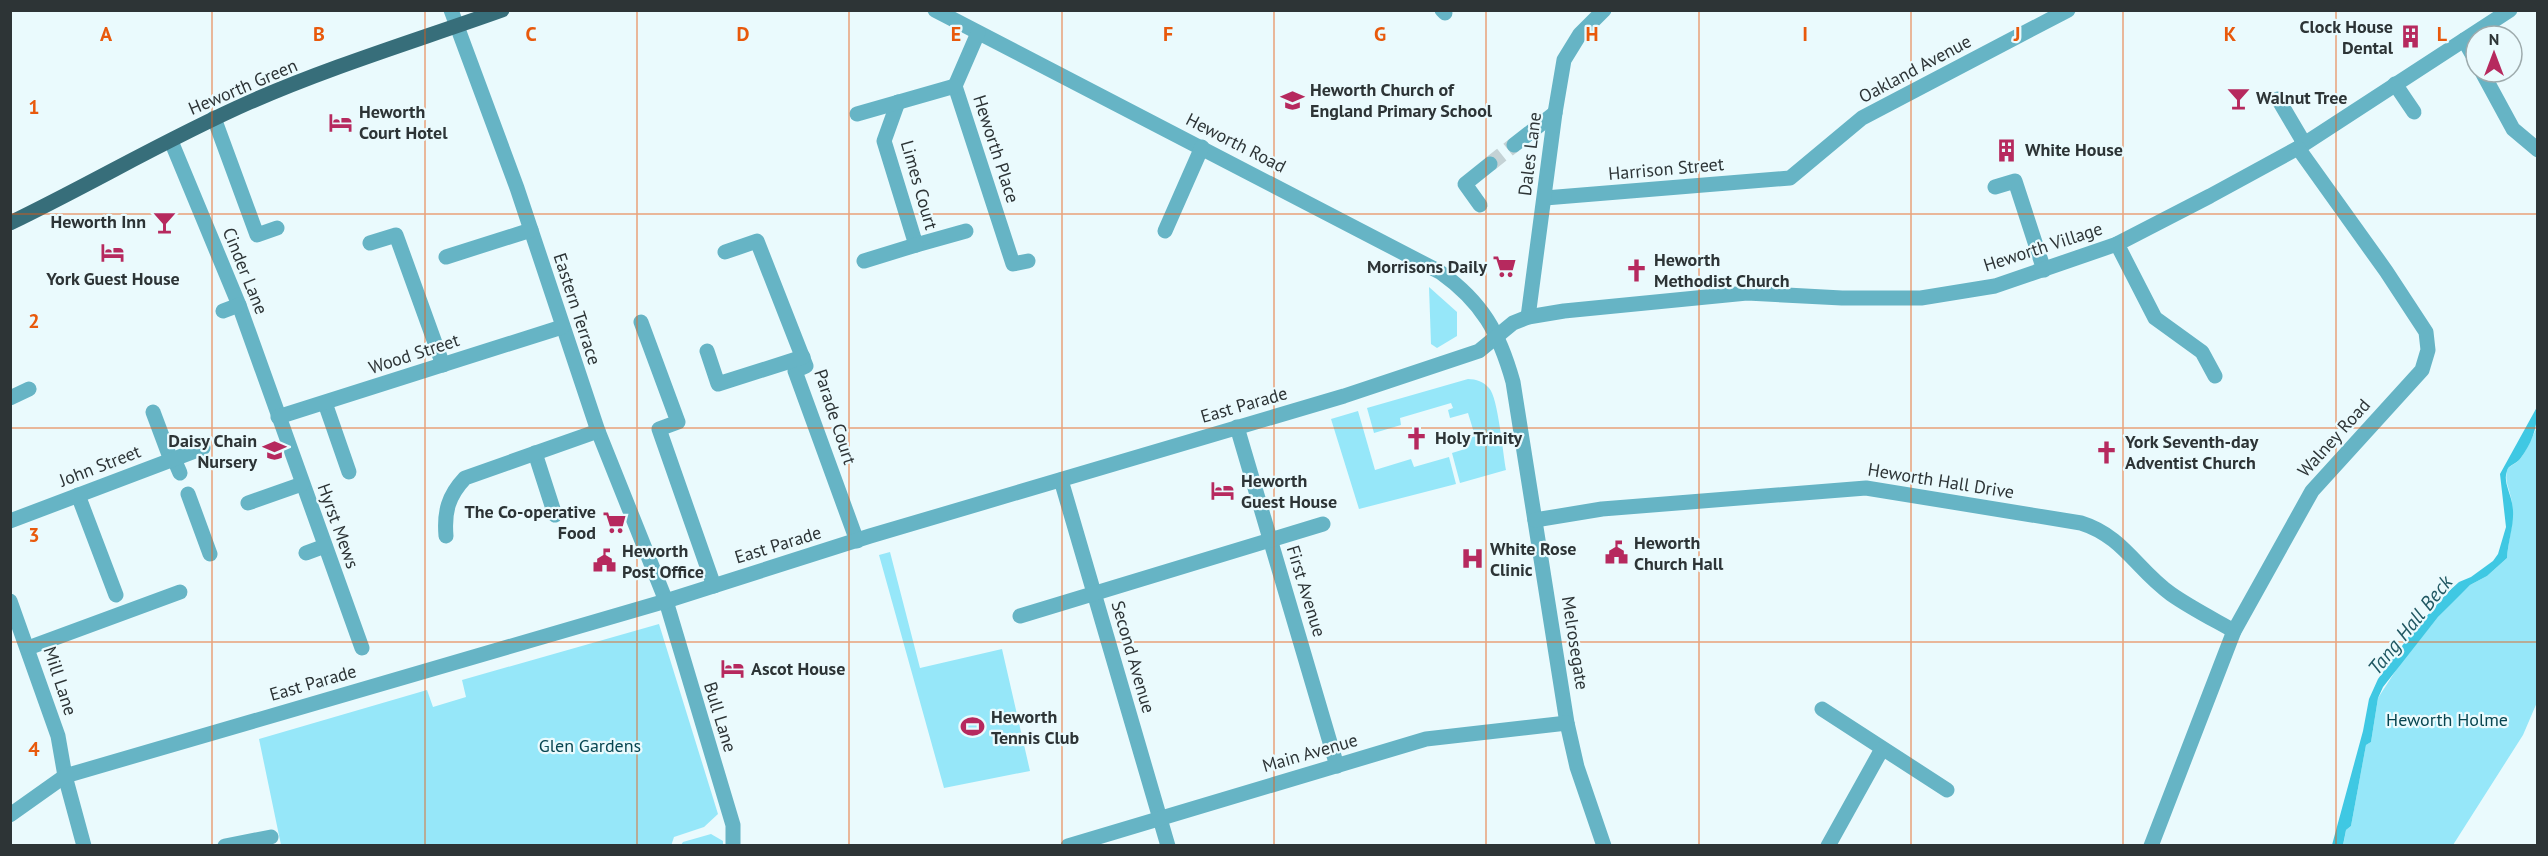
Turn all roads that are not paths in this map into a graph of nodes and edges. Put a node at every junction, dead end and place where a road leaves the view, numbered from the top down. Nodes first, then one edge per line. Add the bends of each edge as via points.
1 (451, 10) edge
2 (502, 10) edge
3 (935, 10) edge
4 (1604, 10) edge
5 (2068, 10) edge
6 (2510, 10) edge
7 (2489, 24) edge
8 (459, 26) junction
9 (978, 33) junction
10 (2464, 40) edge
11 (2395, 84) junction
12 (2489, 84) edge
13 (955, 86) junction
14 (2278, 99) dead end
15 (898, 102) junction
16 (2414, 112) dead end
17 (1555, 113) junction
18 (858, 114) dead end
19 (214, 118) junction
20 (171, 141) junction
21 (1514, 145) tunnel mouth
22 (2301, 145) junction
23 (1202, 147) junction
24 (2538, 150) edge
25 (1490, 164) tunnel mouth
26 (1790, 178) joint
27 (1995, 187) dead end
28 (1545, 198) junction
29 (1480, 205) dead end
30 (10, 223) edge
31 (277, 228) dead end
32 (531, 230) junction
33 (966, 231) dead end
34 (1165, 231) dead end
35 (370, 243) dead end
36 (2117, 244) junction
37 (916, 245) junction
38 (725, 252) dead end
39 (446, 257) dead end
40 (864, 261) dead end
41 (1028, 261) dead end
42 (2044, 270) junction
43 (239, 305) junction
44 (223, 311) dead end
45 (1528, 317) junction
46 (641, 321) dead end
47 (562, 327) junction
48 (1498, 338) junction
49 (707, 351) dead end
50 (803, 357) junction
51 (443, 365) junction
52 (2215, 376) dead end
53 (29, 389) dead end
54 (10, 398) edge
55 (325, 403) junction
56 (153, 412) dead end
57 (278, 417) junction
58 (1237, 427) junction
59 (598, 431) junction
60 (203, 448) dead end
61 (535, 453) junction
62 (175, 464) junction
63 (349, 472) dead end
64 (1061, 480) junction
65 (302, 484) junction
66 (78, 495) junction
67 (188, 495) dead end
68 (248, 503) dead end
69 (555, 515) dead end
70 (1535, 520) junction
71 (10, 521) edge
72 (1323, 524) dead end
73 (446, 536) dead end
74 (1270, 540) junction
75 (857, 541) junction
76 (325, 546) junction
77 (306, 553) dead end
78 (210, 554) dead end
79 (714, 586) junction
80 (180, 592) dead end
81 (1094, 593) junction
82 (116, 595) dead end
83 (666, 601) junction
84 (12, 607) edge
85 (1020, 616) dead end
86 (2234, 631) junction
87 (28, 648) junction
88 (362, 648) dead end
89 (1822, 709) dead end
90 (1568, 723) junction
91 (1882, 748) junction
92 (1337, 766) junction
93 (65, 776) junction
94 (1947, 790) dead end
95 (10, 815) edge
96 (1159, 818) junction
97 (271, 837) dead end
98 (84, 846) edge
99 (225, 846) edge
100 (733, 846) edge
101 (1068, 846) edge
102 (1168, 846) edge
103 (1604, 846) edge
104 (1828, 846) edge
105 (2151, 846) edge

1 - 8 street, Eastern Terrace
2 - 8 main road, Heworth Green
3 - 9 street, Heworth Road
4 - 17 street, Dales Lane via 1580,33 1564,60
5 - 26 street, Oakland Avenue via 1862,118
6 - 7 street, Heworth Village
8 - 19 main road, Heworth Green via 350,63
8 - 32 street, Eastern Terrace
9 - 13 street, Heworth Place
9 - 23 street, Heworth Road
10 - 11 street, Heworth Village
11 - 16 street
11 - 22 street, Heworth Village
12 - 24 street via 2513,129
13 - 15 street
13 - 41 street, Heworth Place via 1012,264
14 - 22 street, Walney Road
15 - 18 street
15 - 37 street, Limes Court via 884,141
17 - 21 street
17 - 28 street, Dales Lane
19 - 20 main road, Heworth Green
19 - 31 street via 257,235
20 - 30 main road, Heworth Green
20 - 43 street, Cinder Lane
22 - 36 street, Heworth Village
22 - 86 street, Walney Road via 2426,332 2428,350 2422,370 2312,491
23 - 34 street
23 - 48 street, Heworth Road via 1440,272 1470,296
25 - 29 street via 1465,184
26 - 28 street, Harrison Street
27 - 42 street via 2015,181
28 - 45 street, Dales Lane
32 - 39 street
32 - 47 street, Eastern Terrace
33 - 37 street, Limes Court
35 - 51 street via 396,235
36 - 42 street, Heworth Village
36 - 52 street via 2155,318 2202,352
37 - 40 street, Limes Court
38 - 50 street, Parade Court via 757,241
42 - 45 street, Heworth Village via 1995,286 1921,298 1748,293
43 - 44 street
43 - 57 street, Cinder Lane
45 - 48 street, Heworth Village via 1514,323
46 - 79 street via 678,422 659,429
47 - 51 street, Wood Street
47 - 59 street, Eastern Terrace
48 - 58 street, East Parade via 1461,359
48 - 70 street, Melrosegate via 1513,382
49 - 50 street via 718,384
50 - 75 street, Parade Court via 806,366 795,370
51 - 55 street, Wood Street
53 - 54 street
55 - 57 street, Wood Street
55 - 63 street
56 - 62 street
57 - 65 street, Hyrst Mews
58 - 64 street, East Parade
58 - 74 street, First Avenue
59 - 61 street
59 - 83 street, Eastern Terrace
60 - 62 street, John Street
61 - 69 street
61 - 73 street via 465,478 447,503
62 - 66 street, John Street
64 - 75 street, East Parade
64 - 81 street, Second Avenue
65 - 68 street
65 - 76 street, Hyrst Mews
66 - 71 street, John Street
66 - 82 street
67 - 78 street
70 - 86 street, Heworth Hall Drive via 1602,509 1712,499 1866,488 1888,491 2098,528 2169,593
70 - 90 street, Melrosegate
72 - 74 street
74 - 81 street
74 - 92 street, First Avenue
75 - 79 street, East Parade
76 - 77 street
76 - 88 street, Hyrst Mews
79 - 83 street, East Parade
80 - 87 street
81 - 85 street
81 - 96 street, Second Avenue
83 - 93 street, East Parade
83 - 100 street, Bull Lane via 733,825
84 - 87 street, Mill Lane
86 - 105 street, Walney Road
87 - 93 street, Mill Lane via 58,736
89 - 91 street
90 - 92 street, Main Avenue via 1426,739
90 - 103 street, Melrosegate via 1576,767
91 - 94 street
91 - 104 street
92 - 96 street, Main Avenue
93 - 95 street, East Parade
93 - 98 street, Mill Lane
96 - 101 street, Main Avenue
96 - 102 street, Second Avenue
97 - 99 street

